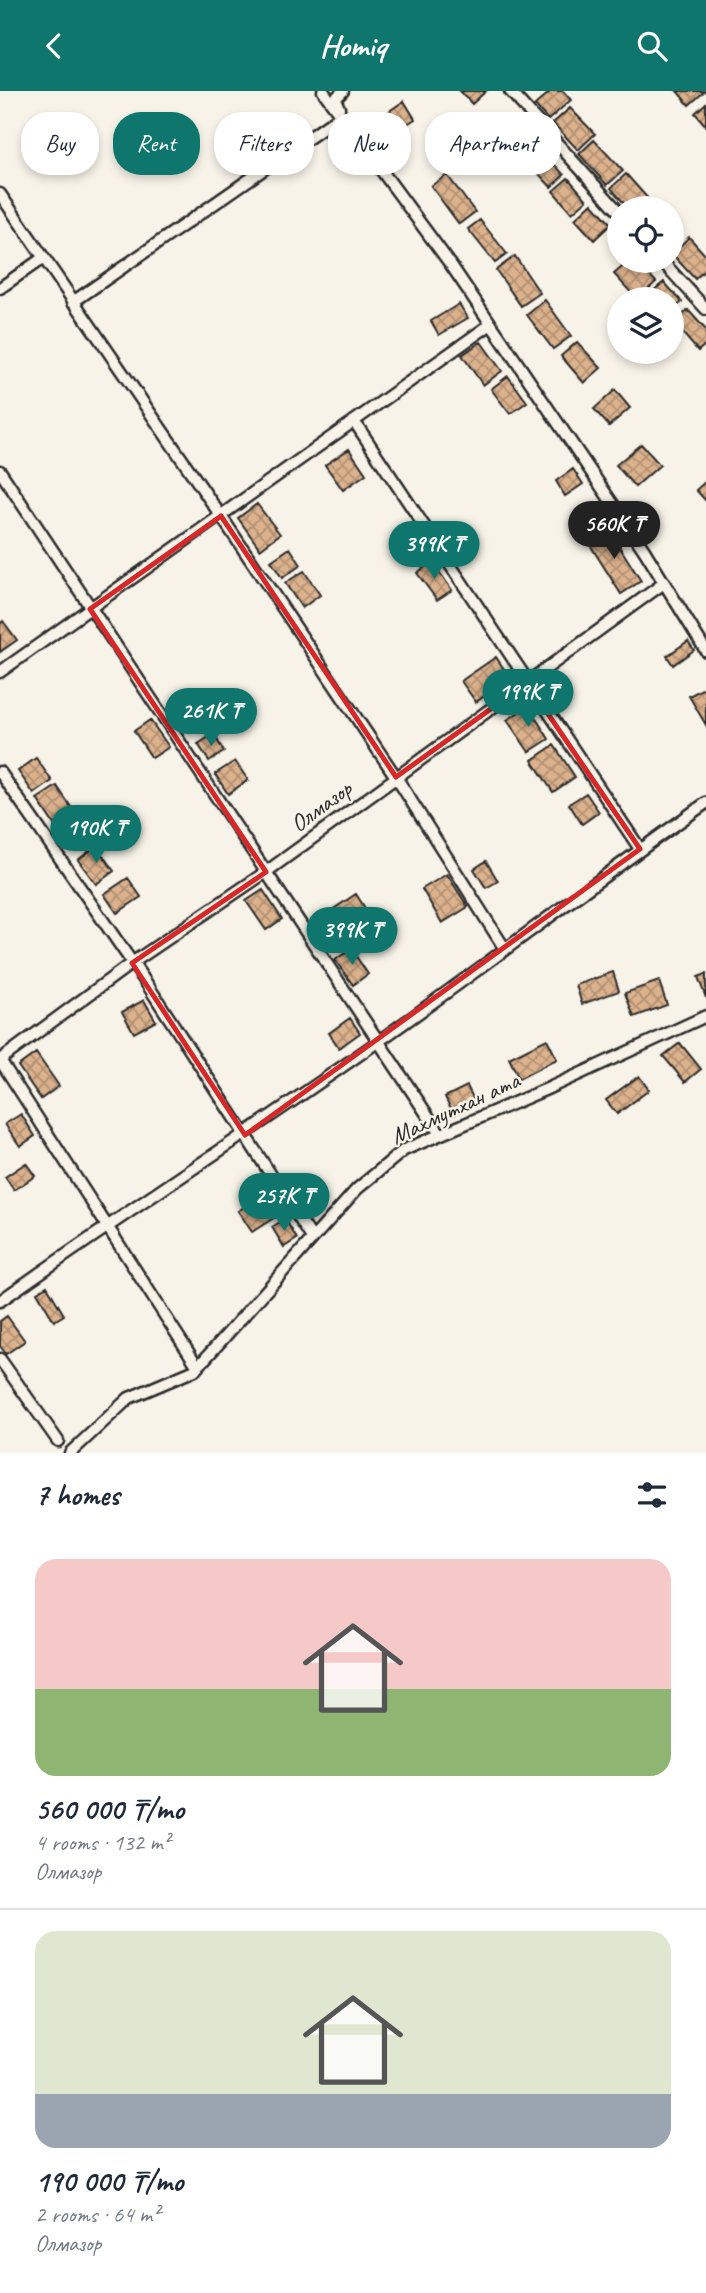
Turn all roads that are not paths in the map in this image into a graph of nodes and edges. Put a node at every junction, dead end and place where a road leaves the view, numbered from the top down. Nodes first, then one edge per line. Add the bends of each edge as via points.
1 (323, 91) edge
2 (343, 91) edge
3 (510, 91) edge
4 (340, 112) edge
5 (341, 112) edge
6 (328, 125) edge
7 (385, 175) edge
8 (0, 194) edge
9 (607, 199) edge
10 (43, 258) junction
11 (673, 273) edge
12 (0, 289) edge
13 (73, 302) junction
14 (706, 309) edge
15 (491, 324) junction
16 (354, 421) junction
17 (0, 471) edge
18 (221, 516) junction
19 (664, 583) junction
20 (90, 609) junction
21 (706, 651) edge
22 (0, 672) edge
23 (527, 683) junction
24 (0, 772) edge
25 (396, 777) junction
26 (706, 803) edge
27 (640, 849) junction
28 (265, 872) junction
29 (505, 949) junction
30 (132, 963) junction
31 (706, 1016) edge
32 (379, 1041) junction
33 (0, 1060) edge
34 (440, 1134) junction
35 (245, 1135) junction
36 (107, 1226) junction
37 (312, 1238) junction
38 (0, 1301) edge
39 (0, 1359) edge
40 (198, 1367) junction
41 (58, 1441) dead end
42 (70, 1453) edge

1 - 4 street
2 - 5 street via 335,99
3 - 9 street
6 - 13 street
7 - 15 street
8 - 10 street
10 - 12 street
10 - 13 street
11 - 14 street
13 - 18 street
15 - 16 street
15 - 19 street
16 - 18 street
16 - 23 street
17 - 20 street
18 - 20 street
18 - 25 street
19 - 21 street
19 - 23 street, Олмазор
20 - 22 street
20 - 28 street
23 - 25 street, Олмазор
23 - 27 street
24 - 30 street
25 - 28 street, Олмазор
25 - 29 street
26 - 27 street
27 - 29 street
28 - 30 street, Олмазор
28 - 32 street
29 - 32 street
30 - 33 street, Олмазор
30 - 35 street
31 - 34 street, Махмутхан ата
32 - 34 street
32 - 35 street
33 - 36 street
34 - 37 street, Махмутхан ата via 404,1150 357,1188
35 - 36 street
35 - 37 street
36 - 38 street
36 - 40 street
37 - 40 street, Махмутхан ата
39 - 41 street
40 - 42 street, Махмутхан ата via 129,1398

